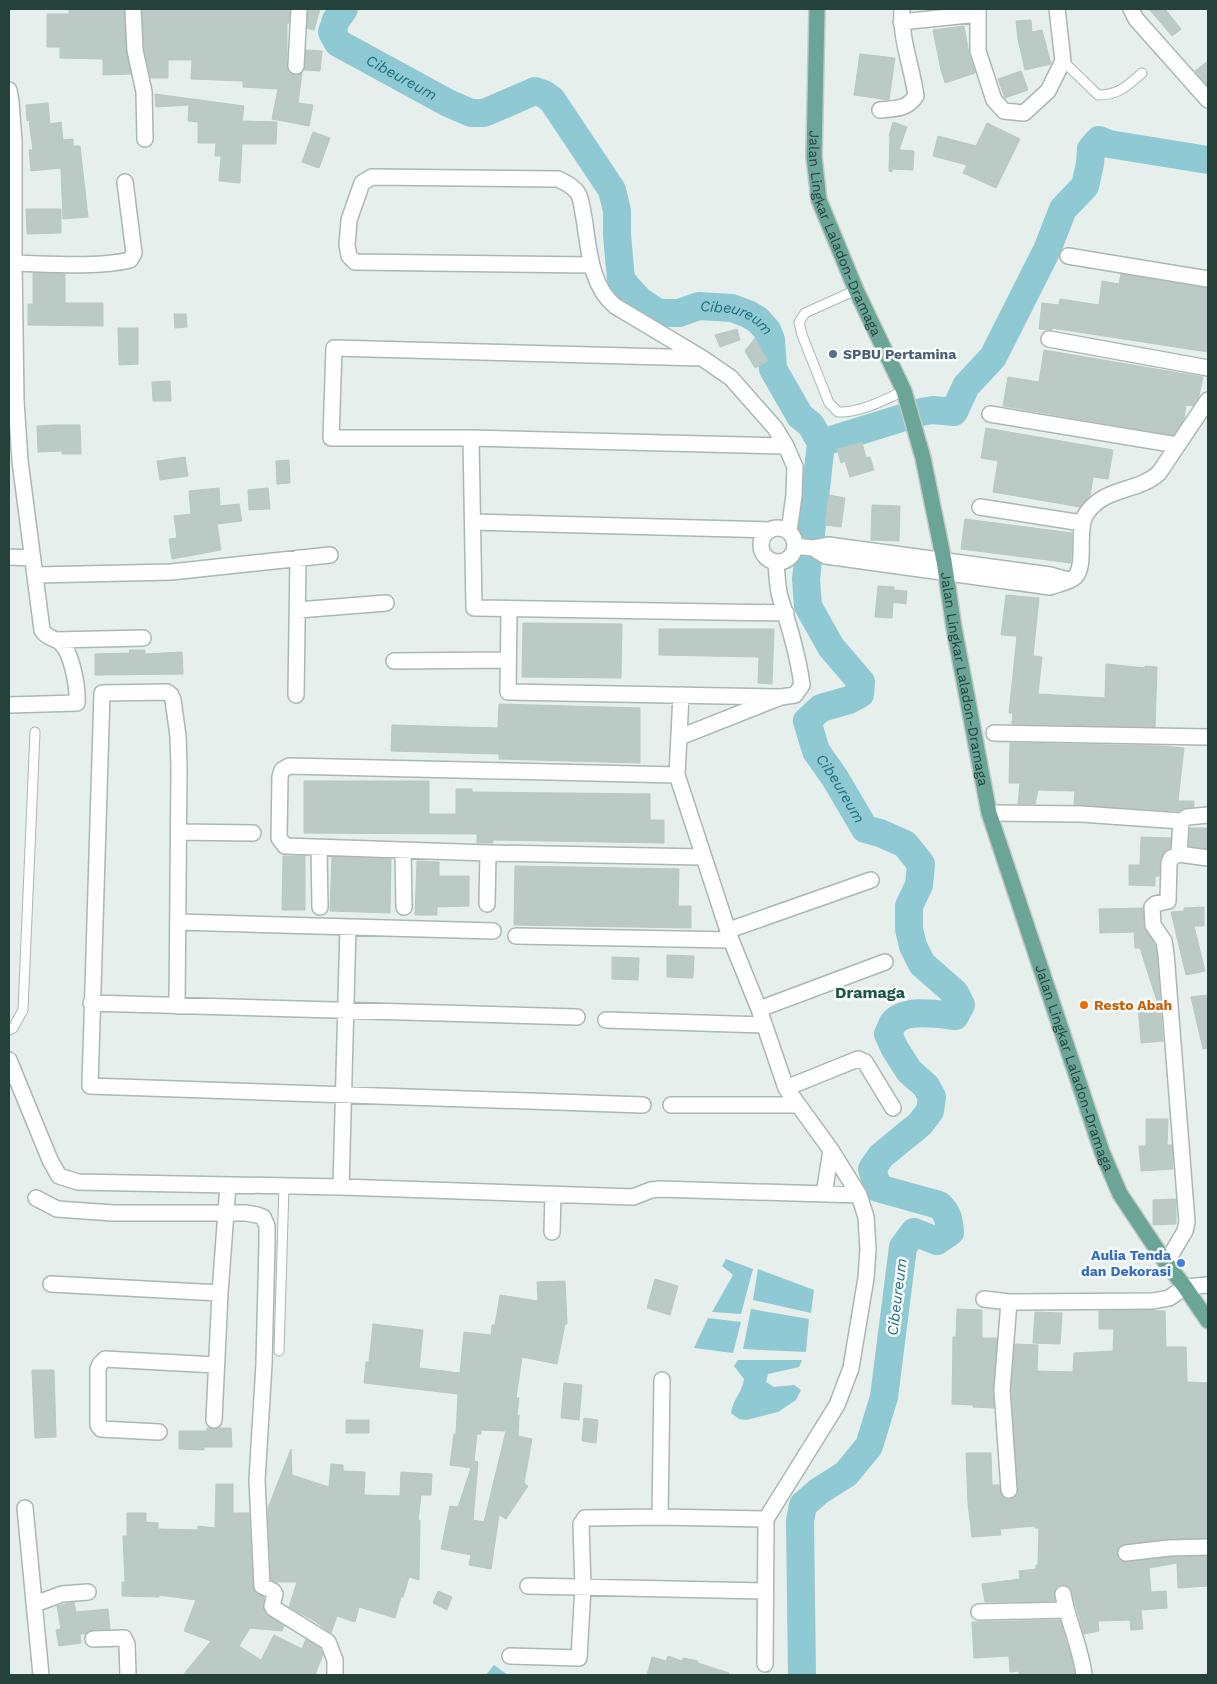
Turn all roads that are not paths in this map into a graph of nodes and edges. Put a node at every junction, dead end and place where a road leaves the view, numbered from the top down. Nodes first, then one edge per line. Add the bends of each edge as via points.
1 (133, 9) edge
2 (299, 9) edge
3 (817, 9) edge
4 (1057, 9) edge
5 (1131, 9) edge
6 (978, 12) edge
7 (901, 16) edge
8 (1063, 61) junction
9 (296, 66) dead end
10 (1142, 73) dead end
11 (9, 90) edge
12 (1208, 100) edge
13 (880, 110) dead end
14 (145, 139) dead end
15 (12, 141) edge
16 (125, 182) dead end
17 (1068, 256) dead end
18 (592, 265) junction
19 (12, 267) edge
20 (1208, 279) edge
21 (856, 290) junction
22 (1049, 339) dead end
23 (702, 358) junction
24 (1208, 368) edge
25 (907, 398) junction
26 (1208, 400) edge
27 (12, 401) edge
28 (990, 414) dead end
29 (471, 438) junction
30 (1177, 444) junction
31 (786, 446) junction
32 (980, 507) dead end
33 (473, 522) junction
34 (1082, 523) junction
35 (779, 529) junction
36 (805, 547) junction
37 (330, 554) dead end
38 (9, 557) edge
39 (32, 558) junction
40 (298, 558) junction
41 (776, 562) junction
42 (945, 567) junction
43 (36, 576) junction
44 (386, 603) dead end
45 (509, 609) junction
46 (298, 610) junction
47 (786, 613) junction
48 (142, 638) dead end
49 (56, 640) junction
50 (508, 660) junction
51 (394, 661) dead end
52 (681, 695) junction
53 (296, 696) dead end
54 (781, 697) junction
55 (9, 704) edge
56 (34, 732) dead end
57 (994, 733) dead end
58 (680, 737) junction
59 (1208, 737) edge
60 (677, 776) junction
61 (990, 812) junction
62 (1208, 815) edge
63 (1181, 821) junction
64 (179, 832) junction
65 (253, 833) dead end
66 (319, 848) junction
67 (402, 851) junction
68 (488, 853) junction
69 (1179, 854) junction
70 (703, 857) junction
71 (1208, 858) edge
72 (871, 880) dead end
73 (486, 904) dead end
74 (320, 907) dead end
75 (404, 907) dead end
76 (178, 922) junction
77 (348, 927) junction
78 (493, 930) dead end
79 (730, 935) junction
80 (516, 936) dead end
81 (885, 962) dead end
82 (91, 1004) junction
83 (177, 1006) junction
84 (759, 1009) junction
85 (345, 1010) junction
86 (577, 1017) dead end
87 (606, 1020) dead end
88 (764, 1025) junction
89 (9, 1030) edge
90 (9, 1060) edge
91 (786, 1088) junction
92 (342, 1096) junction
93 (643, 1105) dead end
94 (671, 1105) dead end
95 (798, 1105) junction
96 (893, 1108) dead end
97 (831, 1150) junction
98 (228, 1185) junction
99 (284, 1186) junction
100 (340, 1187) junction
101 (553, 1194) junction
102 (824, 1194) junction
103 (859, 1195) junction
104 (36, 1198) dead end
105 (226, 1214) junction
106 (552, 1232) dead end
107 (1166, 1264) junction
108 (51, 1284) dead end
109 (1208, 1286) edge
110 (1185, 1287) junction
111 (220, 1293) junction
112 (984, 1299) dead end
113 (1009, 1302) junction
114 (1208, 1321) edge
115 (279, 1351) dead end
116 (216, 1365) junction
117 (662, 1380) dead end
118 (214, 1420) dead end
119 (159, 1432) dead end
120 (1009, 1490) dead end
121 (25, 1508) dead end
122 (660, 1517) junction
123 (766, 1519) junction
124 (1208, 1547) edge
125 (1126, 1553) dead end
126 (528, 1586) dead end
127 (583, 1587) junction
128 (765, 1591) junction
129 (88, 1592) dead end
130 (1063, 1594) dead end
131 (35, 1604) junction
132 (1066, 1610) junction
133 (979, 1612) dead end
134 (93, 1639) dead end
135 (510, 1656) dead end
136 (765, 1664) dead end
137 (41, 1675) edge
138 (128, 1675) edge
139 (335, 1675) edge
140 (1084, 1675) edge

1 - 14 street via 144,92
2 - 9 street
3 - 21 main road, Jalan Lingkar Laladon-Dramaga via 814,156 819,200
4 - 8 street
5 - 12 street via 1136,19
6 - 7 street
6 - 8 street via 978,51 994,100 1004,111 1024,113 1034,105 1048,91
7 - 13 street via 916,96 902,108
8 - 10 lane via 1098,95 1123,90
11 - 15 street
15 - 19 street
16 - 19 street via 134,253 130,260
17 - 20 street
18 - 18 street via 577,192 558,179 372,177 362,183 349,220 347,244 349,256 355,262
18 - 23 street via 605,298
19 - 27 street
21 - 25 main road, Jalan Lingkar Laladon-Dramaga
21 - 25 lane via 805,313 799,322 829,403 838,412 848,413
22 - 24 street
23 - 29 street via 334,348 331,438
23 - 31 street via 731,378 775,428
25 - 42 main road, Jalan Lingkar Laladon-Dramaga
26 - 30 street
27 - 39 street
28 - 30 street
29 - 31 street
29 - 33 street
30 - 34 street via 1152,479 1100,499
31 - 35 street via 795,467
32 - 34 street
33 - 35 street
33 - 45 street via 474,608
34 - 42 street via 1080,567 1074,578 1050,587
35 - 36 street
35 - 41 street via 761,541 764,554
36 - 41 street
36 - 42 street via 828,545
37 - 40 street
38 - 39 street
39 - 43 street
40 - 43 street via 170,572
40 - 46 street
41 - 47 street
42 - 61 main road, Jalan Lingkar Laladon-Dramaga
43 - 49 street via 42,630 48,638
44 - 46 street
45 - 47 street
45 - 50 street
46 - 53 street
47 - 54 street via 802,685 795,695
48 - 49 street
49 - 55 street via 66,650 71,664 78,690 77,703
50 - 51 street
50 - 52 street via 508,692
52 - 54 street
52 - 58 street
54 - 58 street
56 - 89 lane via 23,1010
57 - 59 street
58 - 60 street
60 - 66 street via 288,766 280,777 279,838 285,846
60 - 70 street
61 - 63 street
61 - 107 main road, Jalan Lingkar Laladon-Dramaga via 1102,1152 1120,1194
62 - 63 street
63 - 69 street
64 - 65 street
64 - 76 street
64 - 82 street via 178,736 171,695 167,692 102,693
66 - 67 street
66 - 74 street
67 - 68 street
67 - 75 street
68 - 70 street
68 - 73 street
69 - 71 street
69 - 107 street via 1170,860 1168,901 1152,907 1153,925 1164,941 1166,954 1188,1222
70 - 79 street
72 - 79 street
76 - 77 street
76 - 83 street
77 - 78 street
77 - 85 street
79 - 80 street
79 - 84 street
81 - 84 street
82 - 83 street
82 - 92 street via 90,1086
83 - 85 street
84 - 88 street
85 - 86 street
85 - 92 street
87 - 88 street
88 - 91 street
90 - 98 street via 59,1176 78,1182
91 - 95 street
91 - 96 street via 858,1059 865,1062
92 - 93 street
92 - 100 street
94 - 95 street
95 - 97 street
97 - 102 street
97 - 103 street
98 - 99 street
98 - 105 street
99 - 100 street
99 - 115 lane
100 - 101 street
101 - 102 street via 633,1197 659,1189
101 - 106 street
102 - 103 street
103 - 123 street via 867,1225 868,1262 851,1368 837,1406
104 - 105 street via 57,1209
105 - 111 street
105 - 139 street via 257,1214 263,1217 267,1226 257,1480 262,1586 275,1594 273,1608 328,1642 335,1660
107 - 110 main road, Jalan Lingkar Laladon-Dramaga
108 - 111 street
109 - 110 street
110 - 113 street via 1169,1298 1153,1301
110 - 114 main road, Jalan Lingkar Laladon-Dramaga
111 - 116 street
112 - 113 street
113 - 120 street via 1002,1390
116 - 118 street
116 - 119 street via 105,1359 100,1364 98,1425 101,1429
117 - 122 street
121 - 131 street
122 - 123 street
122 - 127 street via 585,1518 581,1524
123 - 128 street
124 - 125 street
126 - 127 street
127 - 128 street
127 - 135 street via 579,1658
128 - 136 street
129 - 131 street via 62,1594
130 - 132 street
131 - 137 street
132 - 133 street
132 - 140 street
134 - 138 street via 124,1638

